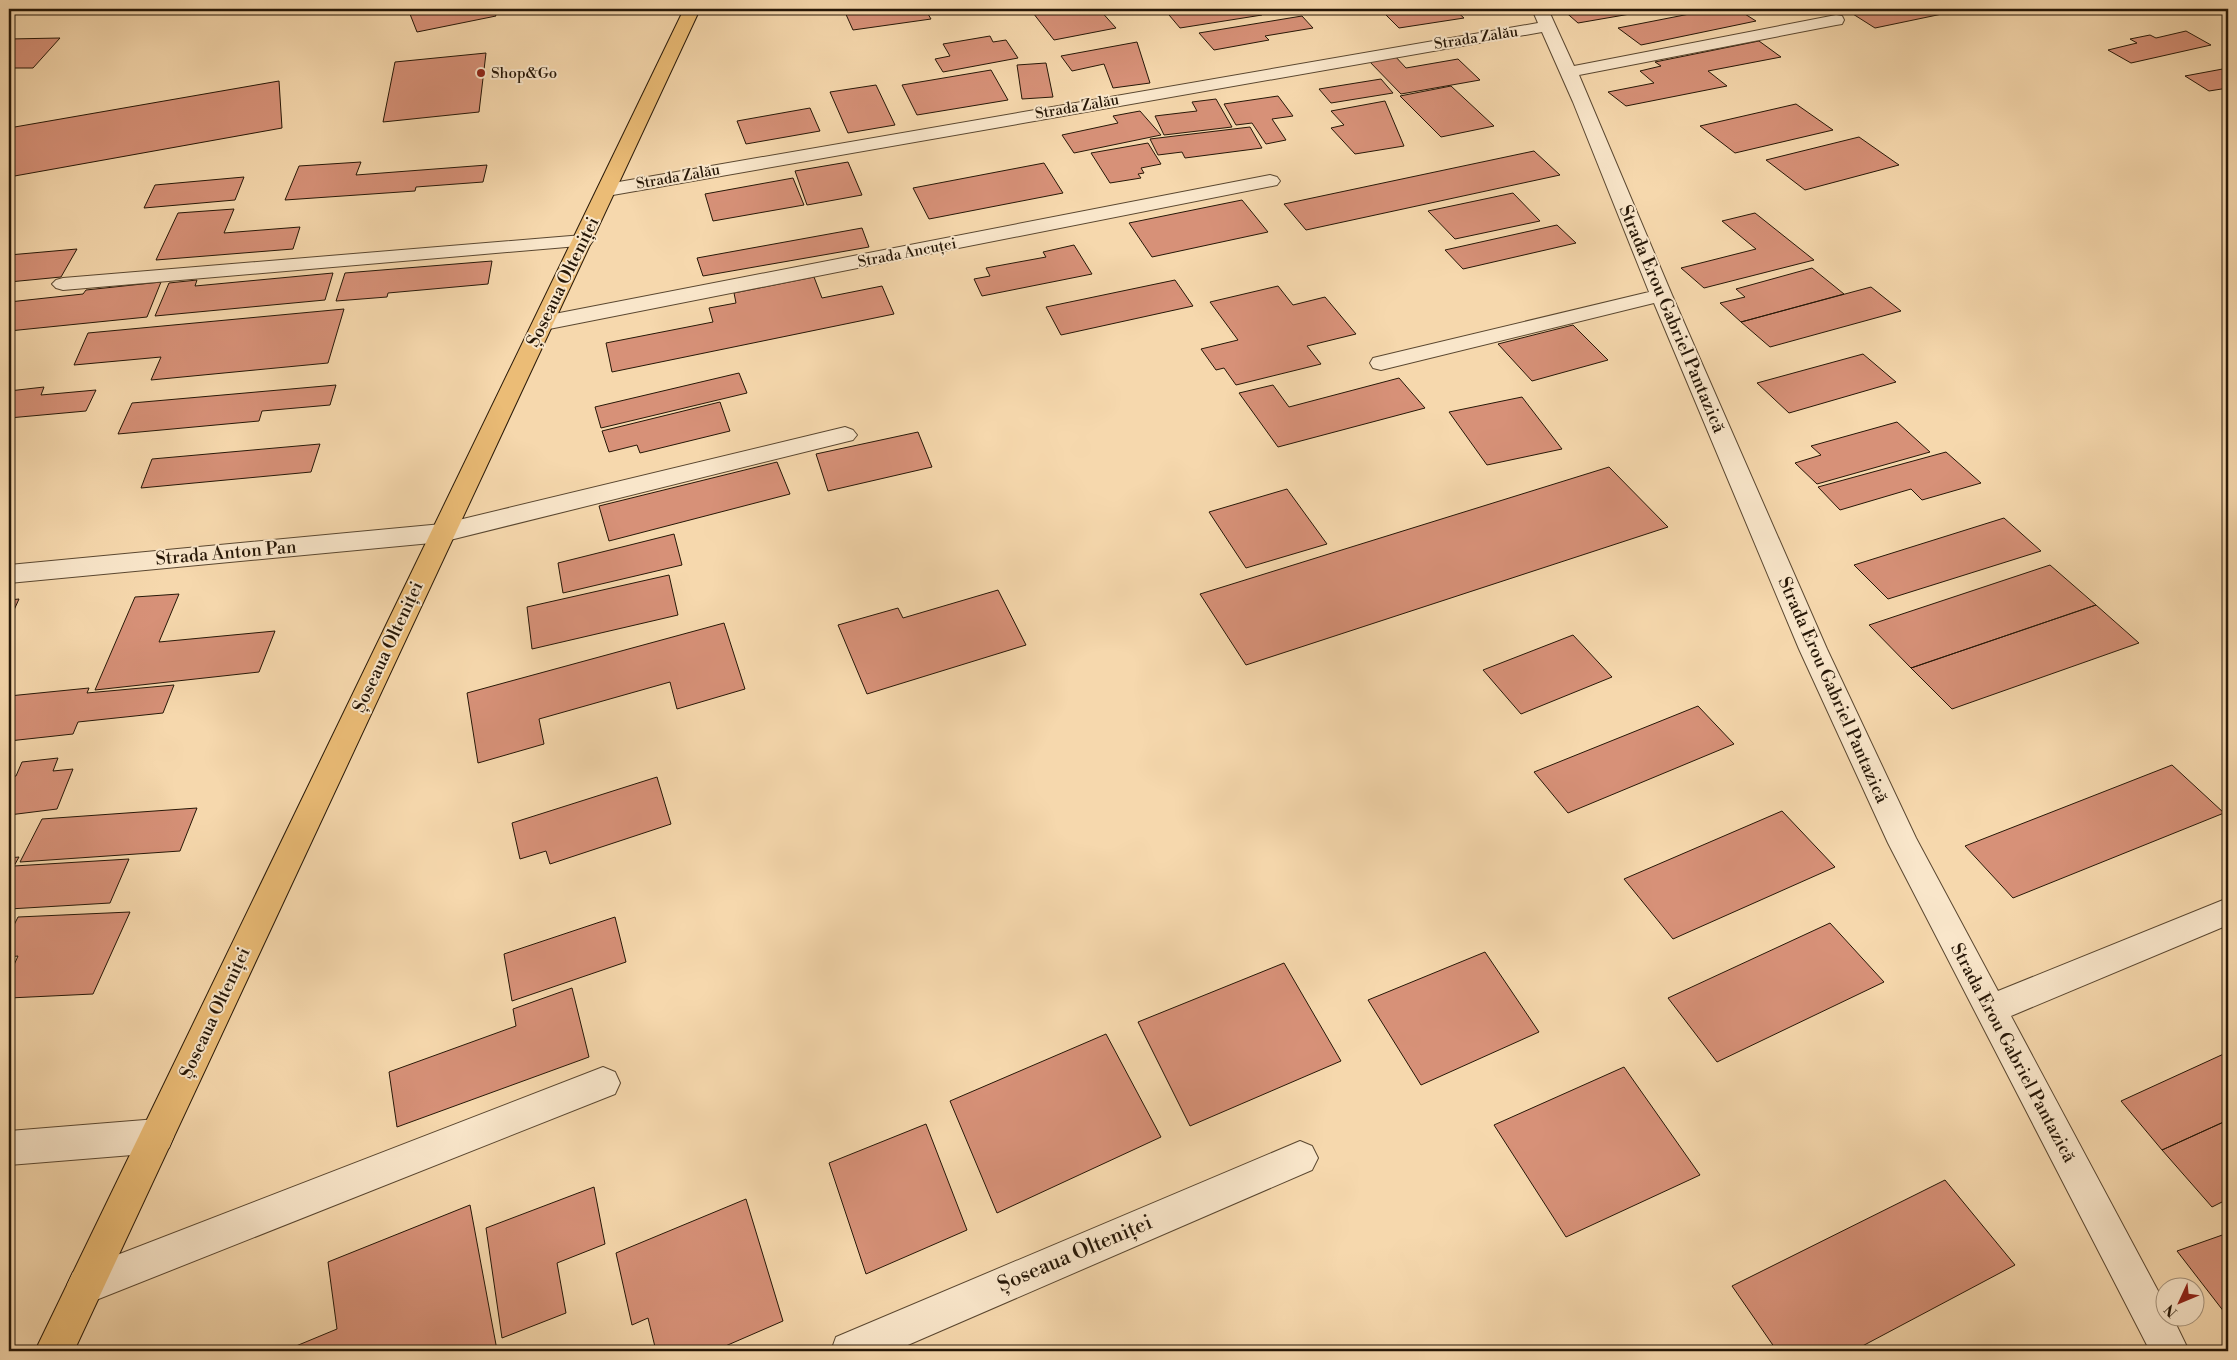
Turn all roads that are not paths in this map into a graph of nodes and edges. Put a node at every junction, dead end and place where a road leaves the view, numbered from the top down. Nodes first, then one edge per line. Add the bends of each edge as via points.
1 (692, 9) edge
2 (1544, 18) edge
3 (1836, 20) dead end
4 (1569, 72) junction
5 (1270, 181) dead end
6 (607, 190) junction
7 (583, 241) junction
8 (62, 284) dead end
9 (1661, 295) junction
10 (544, 323) junction
11 (1381, 363) dead end
12 (845, 435) dead end
13 (442, 533) junction
14 (9, 574) edge
15 (2228, 911) edge
16 (1990, 1009) junction
17 (603, 1083) dead end
18 (157, 1136) junction
19 (9, 1148) edge
20 (1300, 1158) dead end
21 (86, 1285) junction
22 (54, 1351) edge
23 (850, 1351) edge
24 (2170, 1351) edge

1 - 6 main road, Șoseaua Olteniței
2 - 4 street, Strada Erou Gabriel Pantazică
2 - 6 street, Strada Zalău via 1300,68
3 - 4 street
4 - 9 street, Strada Erou Gabriel Pantazică
5 - 10 street, Strada Ancuței
6 - 7 main road, Șoseaua Olteniței
7 - 8 street
7 - 10 main road, Șoseaua Olteniței
9 - 11 street
9 - 16 street, Strada Erou Gabriel Pantazică via 1813,649 1902,843
10 - 13 main road, Șoseaua Olteniței
12 - 13 street, Strada Anton Pan
13 - 14 street, Strada Anton Pan
13 - 18 main road, Șoseaua Olteniței
15 - 16 street
16 - 24 street, Strada Erou Gabriel Pantazică
17 - 21 street
18 - 19 street
18 - 21 main road, Șoseaua Olteniței
20 - 23 street, Șoseaua Olteniței
21 - 22 main road, Șoseaua Olteniței

